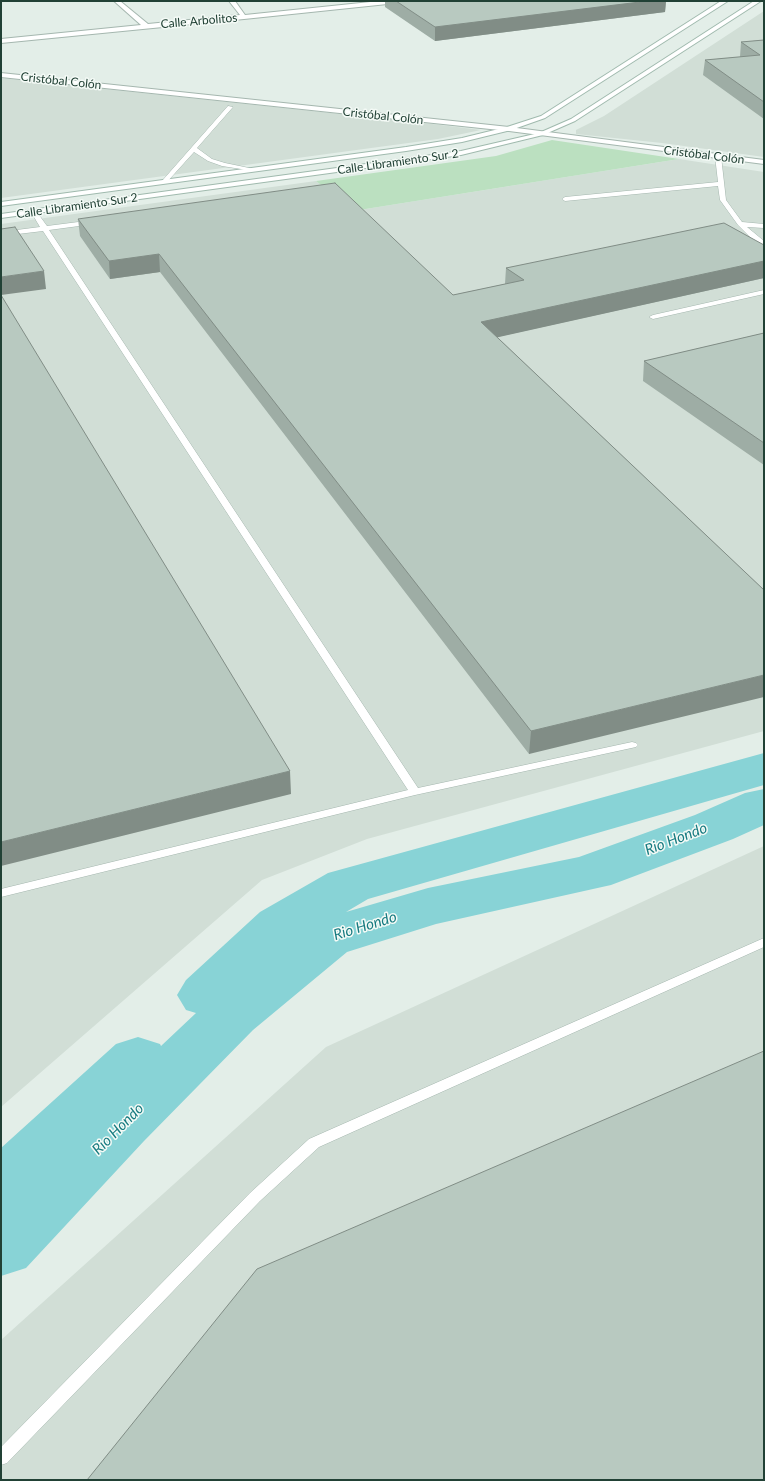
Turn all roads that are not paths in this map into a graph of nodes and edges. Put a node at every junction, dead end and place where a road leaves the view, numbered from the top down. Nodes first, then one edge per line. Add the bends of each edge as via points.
1 (117, 1) edge
2 (232, 1) edge
3 (396, 1) edge
4 (725, 1) edge
5 (758, 1) edge
6 (244, 17) junction
7 (146, 26) junction
8 (682, 27) junction
9 (697, 29) dead end
10 (1, 41) edge
11 (1, 75) edge
12 (230, 107) dead end
13 (509, 129) junction
14 (541, 134) junction
15 (194, 149) junction
16 (718, 156) junction
17 (312, 162) junction
18 (764, 162) edge
19 (252, 170) junction
20 (324, 172) junction
21 (164, 182) junction
22 (722, 184) junction
23 (565, 199) dead end
24 (26, 200) junction
25 (1, 204) edge
26 (34, 212) junction
27 (1, 216) edge
28 (99, 221) edge
29 (740, 224) junction
30 (764, 226) edge
31 (45, 228) junction
32 (1, 234) edge
33 (764, 244) edge
34 (764, 292) edge
35 (653, 317) dead end
36 (632, 745) dead end
37 (415, 792) junction
38 (1, 893) edge
39 (764, 942) edge
40 (1, 1458) edge

1 - 7 main road
2 - 6 main road
3 - 6 main road, Calle Arbolitos
4 - 8 main road, Calle Libramiento Sur 2
5 - 14 main road, Calle Libramiento Sur 2 via 708,30 573,120
6 - 7 main road, Calle Arbolitos
7 - 10 main road, Calle Arbolitos
8 - 9 main road
8 - 13 main road, Calle Libramiento Sur 2 via 543,116
11 - 13 main road, Cristóbal Colón
12 - 15 lane
13 - 14 main road, Cristóbal Colón
13 - 17 main road, Calle Libramiento Sur 2 via 455,142
14 - 16 main road, Cristóbal Colón
14 - 20 main road, Calle Libramiento Sur 2 via 484,149
15 - 19 lane via 210,160
15 - 21 lane
16 - 18 main road, Cristóbal Colón
16 - 22 lane
17 - 19 main road, Calle Libramiento Sur 2
17 - 20 main road
19 - 21 main road, Calle Libramiento Sur 2
20 - 26 main road, Calle Libramiento Sur 2
21 - 24 main road, Calle Libramiento Sur 2
22 - 23 lane
22 - 29 lane via 723,200
24 - 25 main road, Calle Libramiento Sur 2
24 - 26 main road
26 - 27 main road, Calle Libramiento Sur 2
26 - 31 lane
28 - 31 lane
29 - 30 lane
29 - 33 lane
31 - 32 lane
31 - 37 lane
34 - 35 lane
36 - 37 lane
37 - 38 lane
39 - 40 lane via 314,1143 255,1197

